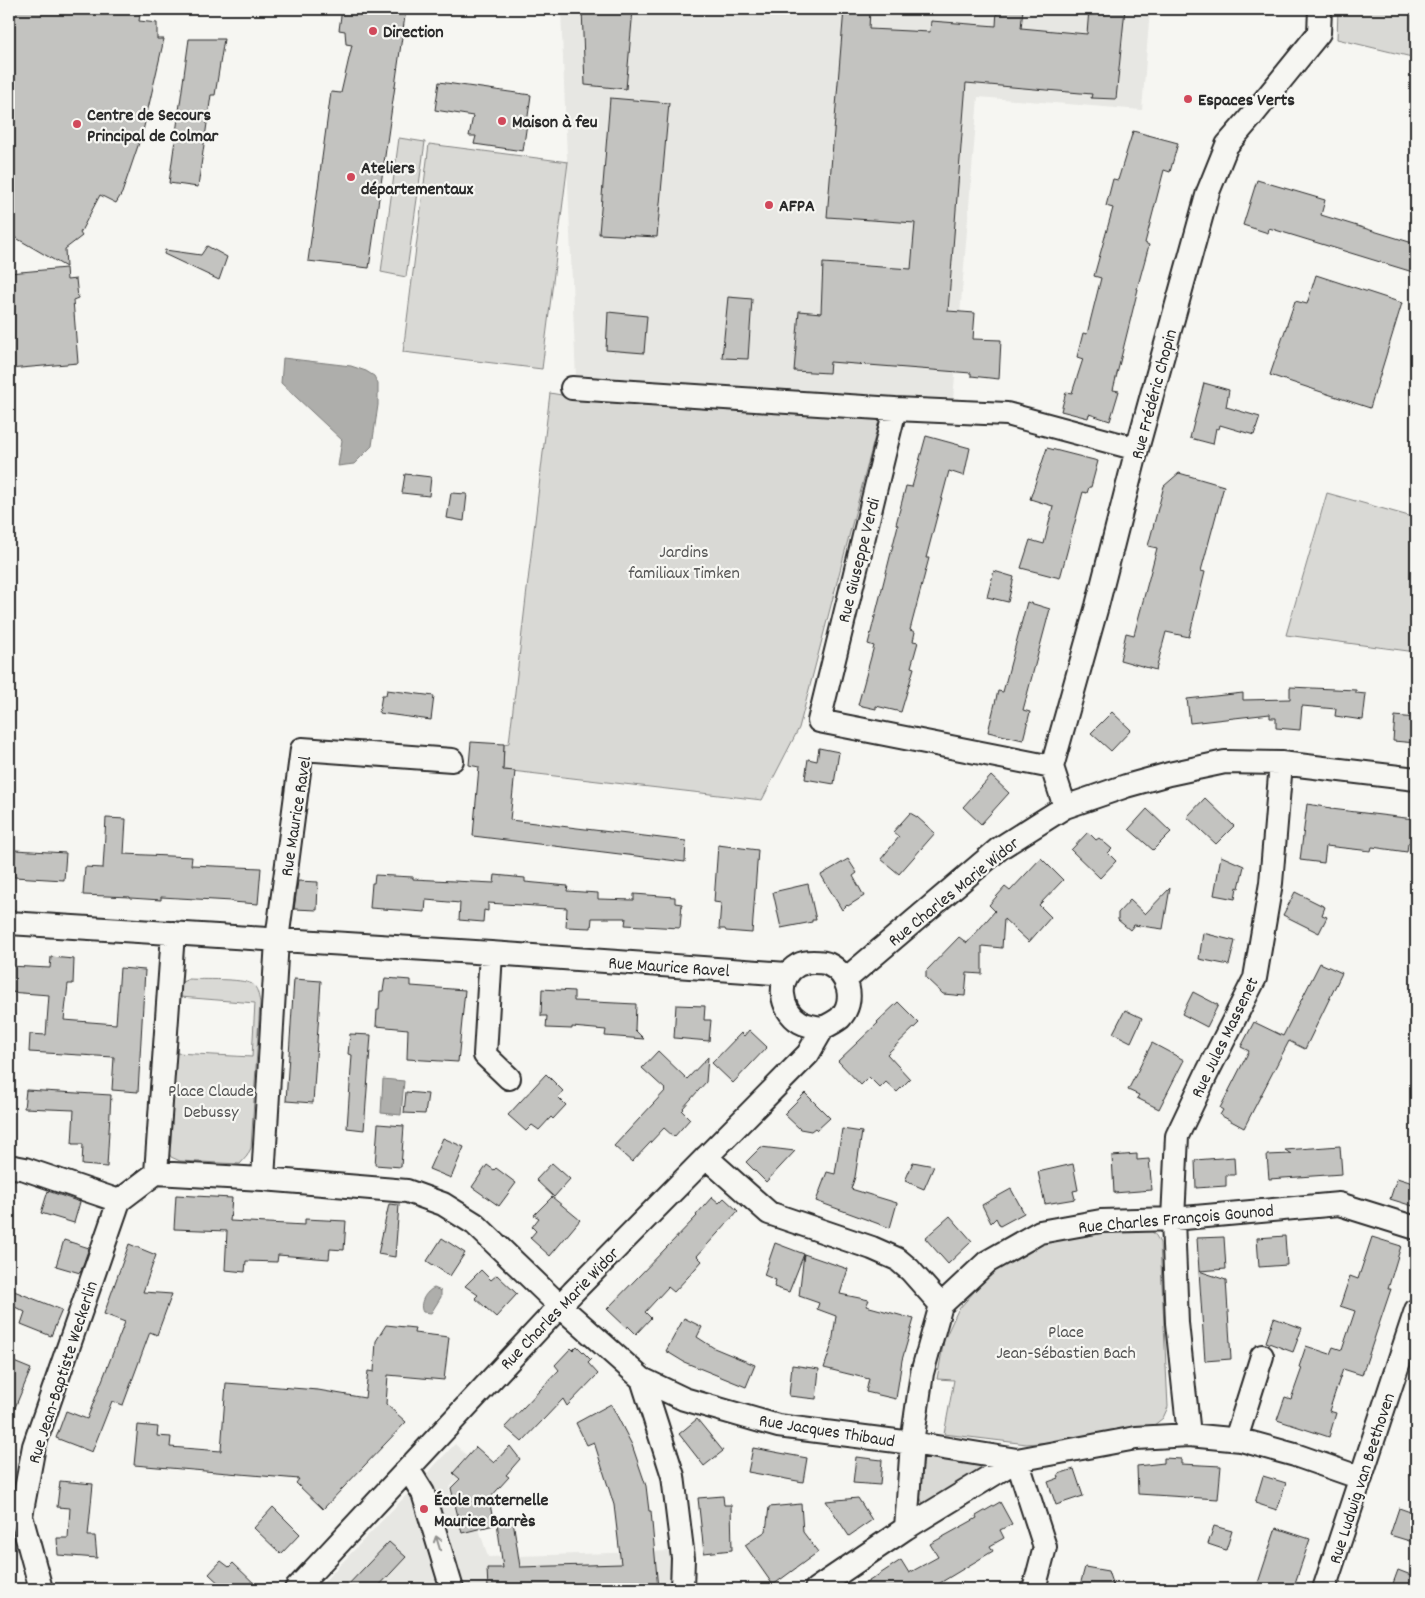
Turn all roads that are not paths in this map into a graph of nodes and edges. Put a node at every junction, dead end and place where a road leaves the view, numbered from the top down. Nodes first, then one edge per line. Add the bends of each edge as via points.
1 (1320, 9) edge
2 (572, 388) dead end
3 (895, 409) junction
4 (1138, 449) junction
5 (452, 760) dead end
6 (1281, 763) junction
7 (1052, 767) junction
8 (1416, 779) edge
9 (1065, 807) junction
10 (9, 923) edge
11 (173, 933) junction
12 (277, 940) junction
13 (492, 953) junction
14 (787, 974) junction
15 (846, 979) junction
16 (823, 1028) junction
17 (509, 1078) dead end
18 (706, 1157) junction
19 (9, 1166) edge
20 (156, 1173) junction
21 (263, 1179) junction
22 (119, 1201) junction
23 (1173, 1219) junction
24 (1416, 1228) edge
25 (941, 1305) junction
26 (560, 1306) junction
27 (1416, 1310) edge
28 (1262, 1356) dead end
29 (642, 1379) junction
30 (1189, 1435) junction
31 (1236, 1439) junction
32 (912, 1443) junction
33 (1018, 1460) junction
34 (405, 1472) junction
35 (1361, 1478) junction
36 (15, 1515) edge
37 (906, 1528) junction
38 (41, 1589) edge
39 (296, 1589) edge
40 (452, 1589) edge
41 (682, 1589) edge
42 (816, 1589) edge
43 (1034, 1589) edge
44 (1324, 1589) edge

1 - 4 street, Rue Frédéric Chopin via 1319,33 1227,146 1208,192
2 - 3 street
3 - 4 street via 1007,414
3 - 7 street, Rue Giuseppe Verdi via 819,721
4 - 7 street, Rue Frédéric Chopin
5 - 12 street, Rue Maurice Ravel via 302,749
6 - 8 street, Rue Charles Marie Widor
6 - 9 street, Rue Charles Marie Widor via 1225,762 1126,786
6 - 23 street, Rue Jules Massenet via 1271,883 1255,978 1177,1136
7 - 9 street
9 - 15 street, Rue Charles Marie Widor via 1000,848
10 - 11 street, Rue Maurice Ravel
11 - 12 street, Rue Maurice Ravel
11 - 20 street
12 - 13 street, Rue Maurice Ravel
12 - 21 street
13 - 14 street, Rue Maurice Ravel
13 - 17 street via 485,1055
14 - 15 street via 798,964 827,963
14 - 16 street via 782,988 784,1005 801,1023
15 - 16 street via 850,996 847,1007 840,1017
16 - 18 street, Rue Charles Marie Widor via 808,1054
18 - 25 street via 769,1213 897,1259
18 - 26 street, Rue Charles Marie Widor
19 - 22 street
20 - 21 street
20 - 22 street
21 - 26 street via 407,1191 443,1204 475,1224
22 - 36 street, Rue Jean-Baptiste Weckerlin via 34,1446
23 - 24 street, Rue Charles François Gounod via 1339,1204
23 - 25 street, Rue Charles François Gounod via 1101,1221 1040,1232 986,1262
23 - 30 street via 1177,1323
25 - 32 street via 922,1373
26 - 29 street
26 - 34 street, Rue Charles Marie Widor
27 - 35 street, Rue Ludwig van Beethoven
28 - 31 street
29 - 32 street, Rue Jacques Thibaud via 684,1399 778,1426
29 - 41 street via 673,1476 683,1558
30 - 31 street
30 - 33 street via 1136,1438
31 - 35 street via 1296,1455
32 - 33 street, Rue Jacques Thibaud
32 - 37 street
33 - 37 street
33 - 43 street via 1045,1547
34 - 39 street, Rue Charles Marie Widor
40 -> 34 street via 423,1493 413,1477
35 - 44 street, Rue Ludwig van Beethoven
36 - 38 street, Rue Jean-Baptiste Weckerlin
37 - 42 street

